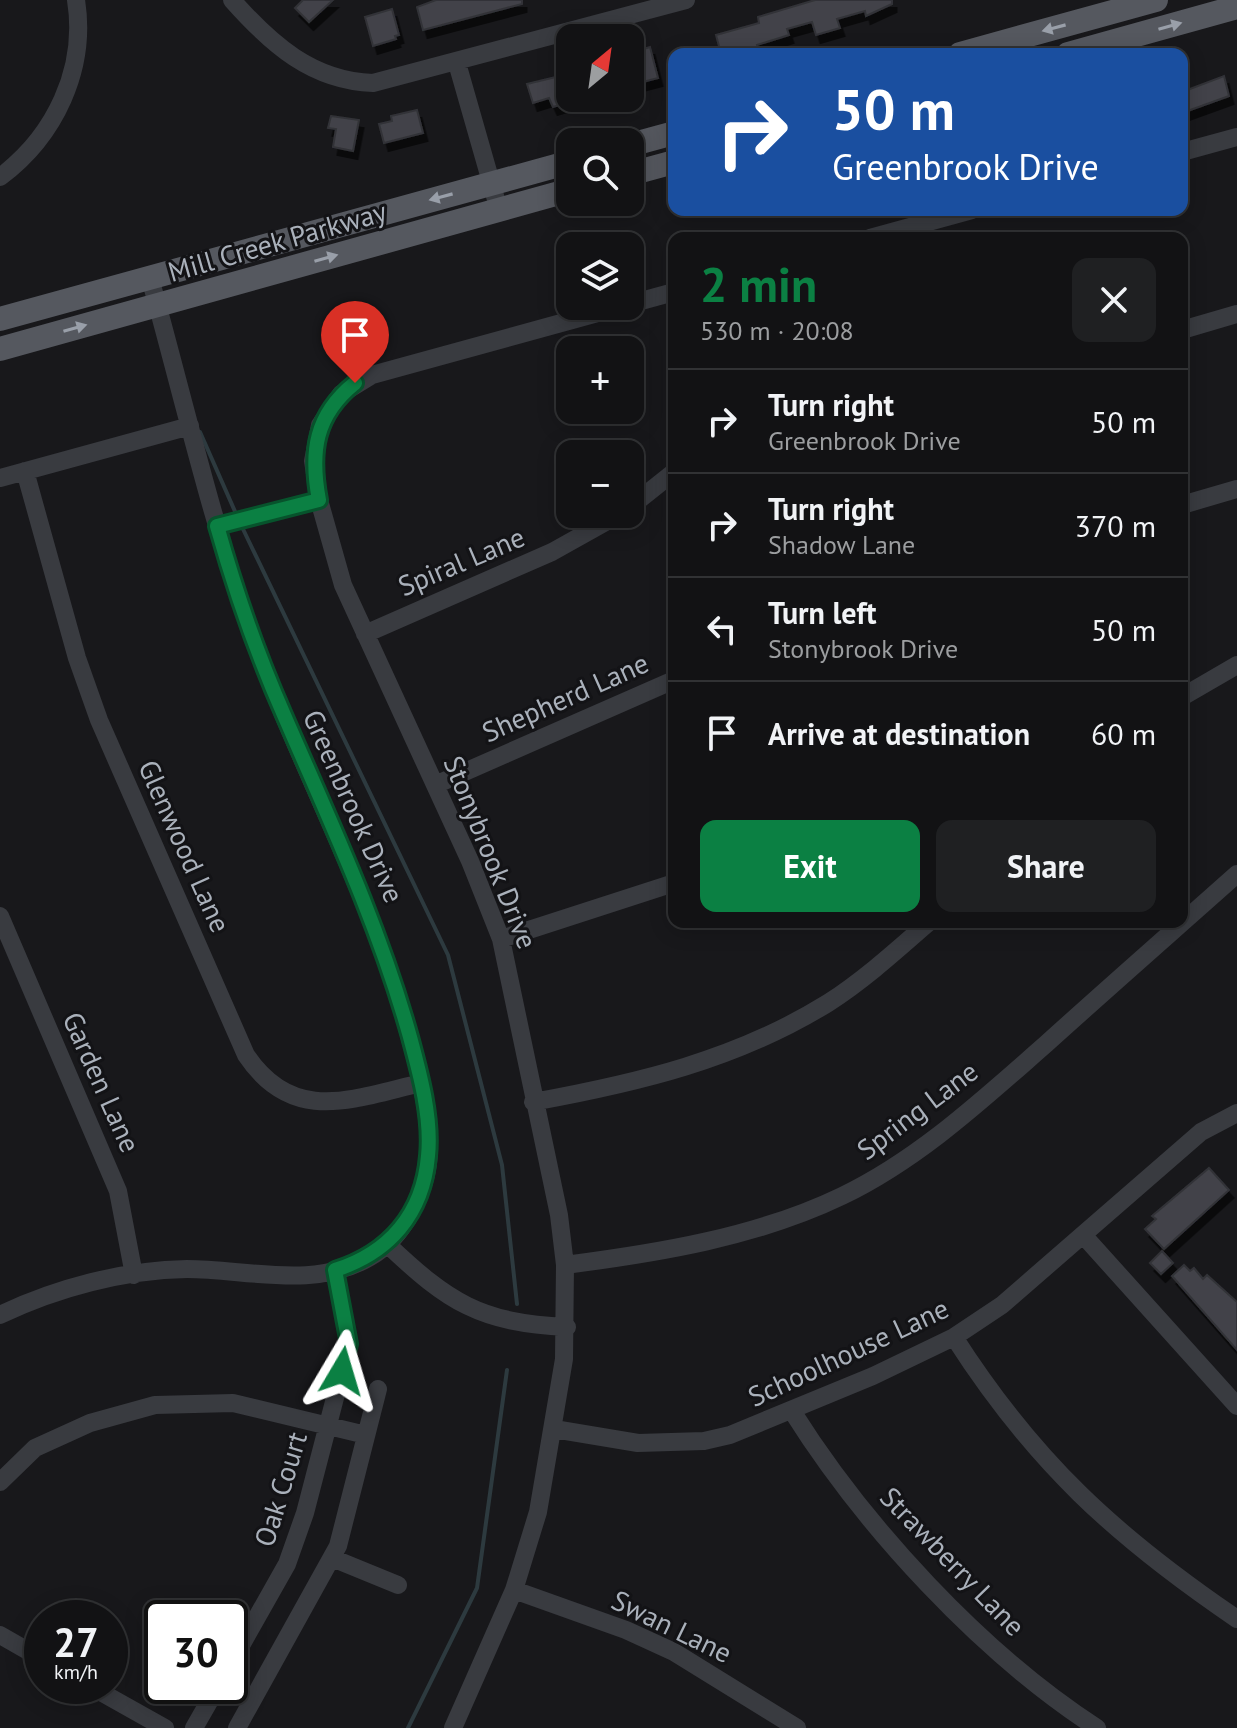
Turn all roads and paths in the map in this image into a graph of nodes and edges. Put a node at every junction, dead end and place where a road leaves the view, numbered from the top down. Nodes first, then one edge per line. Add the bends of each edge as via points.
1 (76, 0) edge
2 (686, 0) edge
3 (1156, 0) edge
4 (241, 3) edge
5 (1237, 7) edge
6 (1110, 13) junction
7 (1120, 47) edge
8 (982, 48) edge
9 (457, 63) junction
10 (668, 135) edge
11 (1237, 137) edge
12 (644, 141) edge
13 (1188, 150) edge
14 (668, 164) edge
15 (556, 166) edge
16 (644, 170) edge
17 (0, 177) edge
18 (491, 183) junction
19 (556, 194) edge
20 (499, 210) junction
21 (950, 216) edge
22 (892, 232) edge
23 (150, 278) junction
24 (668, 294) edge
25 (644, 300) edge
26 (157, 305) junction
27 (1237, 314) edge
28 (0, 319) edge
29 (572, 320) edge
30 (1188, 328) edge
31 (0, 349) edge
32 (190, 426) junction
33 (25, 471) junction
34 (668, 477) edge
35 (0, 478) edge
36 (1237, 489) edge
37 (644, 496) edge
38 (319, 500) junction
39 (1188, 503) edge
40 (217, 526) junction
41 (595, 528) edge
42 (365, 634) junction
43 (1237, 665) edge
44 (668, 683) edge
45 (1188, 694) edge
46 (435, 785) junction
47 (1237, 874) edge
48 (668, 885) edge
49 (0, 916) edge
50 (1188, 918) edge
51 (922, 928) edge
52 (1176, 928) edge
53 (501, 939) junction
54 (421, 1083) junction
55 (533, 1102) junction
56 (1237, 1113) edge
57 (1084, 1236) junction
58 (387, 1244) junction
59 (565, 1265) junction
60 (335, 1270) junction
61 (134, 1275) junction
62 (0, 1315) edge
63 (567, 1327) junction
64 (954, 1337) junction
65 (378, 1389) dead end
66 (1237, 1406) edge
67 (792, 1411) junction
68 (328, 1425) junction
69 (554, 1429) junction
70 (366, 1435) junction
71 (0, 1482) edge
72 (332, 1558) junction
73 (398, 1585) dead end
74 (514, 1590) junction
75 (1237, 1619) edge
76 (248, 1633) edge
77 (0, 1635) edge
78 (24, 1649) edge
79 (122, 1704) edge
80 (208, 1704) edge
81 (165, 1728) edge
82 (194, 1728) edge
83 (237, 1728) edge
84 (453, 1728) edge
85 (797, 1728) edge
86 (1097, 1728) edge

1 - 17 street via 76,57 63,99 41,137
2 - 9 street
3 - 6 main road
4 - 9 street via 284,52 341,80 392,81
7 -> 5 main road
6 - 7 street
6 -> 8 main road
9 - 18 street
10 - 12 main road
11 - 13 street
14 - 16 main road
15 - 18 main road, Mill Creek Parkway
18 - 20 street
18 -> 23 main road, Mill Creek Parkway
19 - 20 main road, Mill Creek Parkway
26 -> 20 main road, Mill Creek Parkway
21 - 22 street
23 - 26 street, Greenbrook Drive
23 - 28 main road, Mill Creek Parkway
24 - 25 street
31 -> 26 main road, Mill Creek Parkway
26 - 32 street, Greenbrook Drive
27 - 30 street
29 - 38 street, Stonybrook Drive via 355,383 320,425 313,461
32 - 33 street
32 - 40 street, Greenbrook Drive
33 - 35 street
33 - 54 street, Glenwood Lane via 99,720 246,1055 267,1082 306,1101 324,1103
34 - 37 street
36 - 39 street
38 - 40 street
38 - 42 street, Stonybrook Drive via 343,585
40 - 54 street, Greenbrook Drive via 276,696 376,928
41 - 42 street, Spiral Lane
42 - 46 street, Stonybrook Drive
43 - 45 street
44 - 46 street, Shepherd Lane
46 - 53 street, Stonybrook Drive
47 - 50 street, Spring Lane
48 - 53 street
49 - 61 street, Garden Lane via 118,1191
51 - 55 street via 830,1002 730,1053 651,1079
52 - 59 street, Spring Lane via 974,1108 880,1176 824,1204 733,1234
53 - 55 street, Stonybrook Drive
54 - 58 street, Greenbrook Drive via 429,1146 424,1179 406,1219
55 - 59 street, Stonybrook Drive
56 - 57 street, Schoolhouse Lane via 1201,1132
57 - 64 street, Schoolhouse Lane via 1002,1305
57 - 66 street
58 - 60 street, Greenbrook Drive via 361,1262
58 - 63 street via 438,1290 468,1308 498,1320
59 - 63 street, Stonybrook Drive
60 - 61 street, Greenbrook Drive via 292,1276 188,1269
60 - 68 street, Oak Court via 349,1344
61 - 62 street, Greenbrook Drive via 55,1292
63 - 69 street, Stonybrook Drive
64 - 67 street, Schoolhouse Lane
64 - 75 street via 1017,1429 1072,1490 1160,1566
65 - 70 street
67 - 69 street, Schoolhouse Lane via 730,1435 670,1445
67 - 86 street, Strawberry Lane via 834,1474 942,1596 1008,1659
68 - 70 street
68 - 71 street via 233,1403 155,1405 90,1423 35,1448
68 - 76 street, Oak Court via 287,1564
69 - 74 street, Stonybrook Drive via 538,1512
70 - 72 street
72 - 73 street
72 - 83 street
74 - 84 street, Stonybrook Drive
74 - 85 street, Swan Lane via 674,1652
77 - 78 street
79 - 81 street
80 - 82 street

